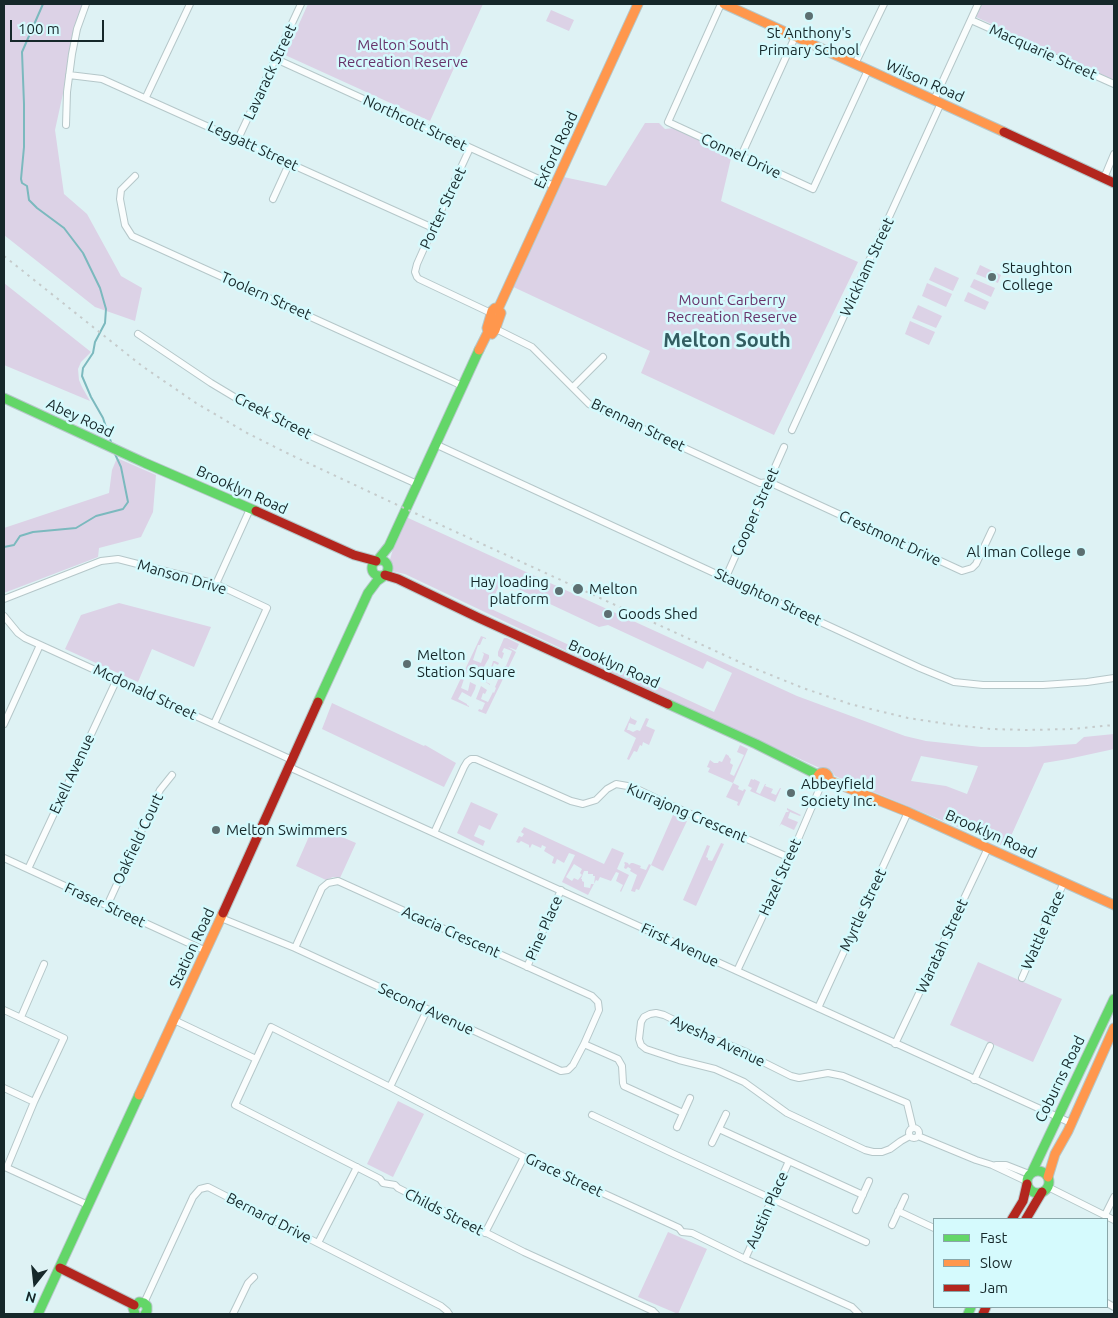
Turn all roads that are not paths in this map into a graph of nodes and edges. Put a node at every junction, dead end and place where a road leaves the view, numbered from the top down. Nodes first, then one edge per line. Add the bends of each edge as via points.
1 (86, 4) edge
2 (190, 4) edge
3 (302, 4) edge
4 (638, 4) edge
5 (722, 4) edge
6 (884, 4) edge
7 (978, 4) edge
8 (971, 20) junction
9 (795, 37) junction
10 (276, 60) junction
11 (855, 64) junction
12 (868, 70) junction
13 (69, 75) junction
14 (1114, 84) edge
15 (146, 97) junction
16 (938, 102) junction
17 (66, 125) dead end
18 (238, 139) junction
19 (470, 148) junction
20 (1114, 154) edge
21 (741, 156) junction
22 (290, 164) junction
23 (135, 176) dead end
24 (1104, 178) junction
25 (1114, 183) edge
26 (554, 186) junction
27 (273, 200) dead end
28 (433, 228) junction
29 (495, 311) junction
30 (492, 331) junction
31 (138, 334) dead end
32 (603, 357) dead end
33 (462, 386) junction
34 (573, 387) junction
35 (4, 398) edge
36 (792, 430) dead end
37 (435, 444) junction
38 (784, 447) dead end
39 (145, 463) joint
40 (769, 482) junction
41 (417, 484) junction
42 (250, 509) junction
43 (992, 530) dead end
44 (388, 546) junction
45 (374, 565) junction
46 (386, 571) junction
47 (726, 578) junction
48 (216, 584) junction
49 (368, 593) junction
50 (4, 599) edge
51 (4, 616) edge
52 (40, 645) junction
53 (1114, 678) edge
54 (116, 679) junction
55 (4, 724) edge
56 (214, 724) junction
57 (290, 763) junction
58 (172, 775) dead end
59 (823, 779) junction
60 (908, 812) junction
61 (434, 833) junction
62 (988, 848) junction
63 (4, 858) edge
64 (790, 858) junction
65 (28, 869) junction
66 (1064, 882) junction
67 (560, 890) junction
68 (107, 906) junction
69 (1114, 906) edge
70 (221, 918) junction
71 (295, 948) junction
72 (206, 951) junction
73 (44, 964) dead end
74 (527, 966) junction
75 (737, 970) junction
76 (1022, 978) dead end
77 (1114, 999) edge
78 (818, 1008) junction
79 (4, 1010) edge
80 (427, 1010) junction
81 (21, 1017) junction
82 (174, 1020) junction
83 (1114, 1028) edge
84 (584, 1044) junction
85 (896, 1044) junction
86 (990, 1046) dead end
87 (256, 1059) junction
88 (974, 1080) junction
89 (390, 1087) junction
90 (4, 1088) edge
91 (690, 1098) dead end
92 (34, 1102) junction
93 (683, 1113) junction
94 (726, 1114) dead end
95 (592, 1115) dead end
96 (1057, 1117) junction
97 (1071, 1123) junction
98 (677, 1127) dead end
99 (913, 1128) junction
100 (719, 1129) junction
101 (910, 1136) junction
102 (918, 1136) junction
103 (712, 1144) dead end
104 (524, 1157) junction
105 (789, 1161) junction
106 (5, 1167) edge
107 (357, 1167) junction
108 (1048, 1177) junction
109 (1029, 1178) junction
110 (869, 1181) dead end
111 (1045, 1190) junction
112 (863, 1195) junction
113 (905, 1197) dead end
114 (1114, 1197) edge
115 (772, 1199) junction
116 (88, 1205) junction
117 (856, 1210) dead end
118 (898, 1212) junction
119 (1105, 1215) junction
120 (1013, 1218) edge
121 (1027, 1218) edge
122 (1114, 1220) edge
123 (892, 1225) dead end
124 (933, 1228) edge
125 (485, 1233) junction
126 (866, 1242) dead end
127 (318, 1244) junction
128 (745, 1259) junction
129 (60, 1268) junction
130 (254, 1277) dead end
131 (138, 1308) edge
132 (38, 1314) edge
133 (147, 1314) edge
134 (233, 1314) edge
135 (449, 1314) edge
136 (656, 1314) edge
137 (859, 1314) edge

1 - 13 street
2 - 15 street
3 - 10 street, Lavarack Street
4 - 26 street, Exford Road
5 - 9 street, Wilson Road
5 - 21 street, Connel Drive via 668,122
6 - 11 street
7 - 8 street, Wickham Street
8 - 14 street, Macquarie Street
8 - 16 street, Wickham Street
9 - 11 street, Wilson Road
9 - 21 street
10 - 18 street, Lavarack Street
10 - 19 street, Northcott Street
11 - 12 street, Wilson Road
12 - 16 street, Wilson Road
12 - 21 street, Connel Drive via 813,189
13 - 15 street, Leggatt Street via 102,78
13 - 17 street
15 - 18 street, Leggatt Street
16 - 24 street, Wilson Road
16 - 36 street, Wickham Street
18 - 22 street, Leggatt Street
19 - 26 street, Northcott Street
19 - 28 street, Porter Street
20 - 24 street
22 - 27 street
22 - 28 street, Leggatt Street
23 - 33 street, Toolern Street via 121,190 120,199 126,226 132,236
24 - 25 street, Wilson Road
26 - 29 street, Exford Road
28 - 29 street, Porter Street via 415,274 419,279
29 - 30 street, Exford Road via 487,328
30 - 33 street, Exford Road
30 - 34 street, Brennan Street via 532,346
31 - 41 street, Creek Street via 246,404
32 - 34 street
33 - 37 street, Exford Road
34 - 40 street, Brennan Street via 589,404 760,483
35 - 39 street, Abey Road
37 - 41 street, Exford Road
37 - 47 street, Staughton Street
38 - 40 street, Cooper Street
39 - 42 street, Brooklyn Road
40 - 43 street, Crestmont Drive via 962,571 976,564
40 - 47 street, Cooper Street
41 - 44 street, Exford Road
42 - 45 street, Brooklyn Road
42 - 48 street
44 - 45 street, Exford Road
44 - 46 street, Exford Road
45 - 46 street via 382,560
45 - 46 street via 376,575 381,576
45 - 49 street, Station Road
46 - 49 street, Station Road
46 - 59 street, Brooklyn Road via 457,608 756,744
47 - 53 street, Staughton Street via 954,682 1043,685
48 - 50 street, Manson Drive via 110,559
48 - 56 street, Manson Drive via 267,608
49 - 57 street, Station Road
51 - 52 street, Mcdonald Street via 18,633
52 - 54 street, Mcdonald Street
52 - 55 street
54 - 56 street, Mcdonald Street
54 - 65 street, Exell Avenue
56 - 57 street, Mcdonald Street
57 - 61 street, First Avenue
57 - 70 street, Station Road
58 - 68 street, Oakfield Court via 160,790
59 - 60 street, Brooklyn Road
59 - 64 street, Hazel Street
60 - 62 street, Brooklyn Road
60 - 78 street, Myrtle Street
61 - 64 street, Kurrajong Crescent via 464,766 471,759 476,759 570,801 584,804 596,800 616,784 633,786
61 - 67 street, First Avenue
62 - 66 street, Brooklyn Road
62 - 85 street, Waratah Street
63 - 65 street, Fraser Street
64 - 75 street, Hazel Street
65 - 68 street, Fraser Street
66 - 69 street, Brooklyn Road
66 - 76 street, Wattle Place
67 - 74 street, Pine Place
67 - 75 street, First Avenue
68 - 72 street, Fraser Street
70 - 71 street, Second Avenue
70 - 72 street, Station Road
71 - 74 street, Acacia Crescent via 322,888 338,881
71 - 80 street, Second Avenue
72 - 82 street, Station Road
73 - 81 street
74 - 84 street, Acacia Crescent via 592,996 598,1002 598,1010
75 - 78 street, First Avenue
77 - 96 street, Coburns Road
78 - 85 street, First Avenue
79 - 81 street
80 - 84 street, Second Avenue via 561,1070 568,1070 573,1065
80 - 89 street
81 - 92 street via 64,1038
82 - 87 street
82 - 116 street, Station Road
83 - 97 street, Coburns Road
84 - 93 street via 618,1059 624,1086
85 - 88 street, First Avenue
86 - 88 street
87 - 89 street, Grace Street via 271,1027
87 - 107 street, Childs Street via 236,1105
88 - 96 street, First Avenue
89 - 104 street, Grace Street
90 - 92 street
91 - 93 street
92 - 106 street
93 - 98 street
94 - 100 street
95 - 115 street
96 - 97 street, First Avenue
96 - 109 street, Coburns Road
97 - 108 street, Coburns Road via 1055,1154
99 - 101 street
99 - 101 street, Ayesha Avenue via 907,1103 843,1076 828,1073 799,1078 791,1076 664,1015 650,1014 640,1022 639,1039 646,1049 716,1069 744,1082 787,1113 865,1150 882,1152
99 - 102 street, Ayesha Avenue via 918,1131
100 - 103 street
100 - 105 street
101 - 102 street
102 - 109 street via 976,1160 1006,1165
104 - 125 street
104 - 128 street, Grace Street
105 - 112 street
105 - 115 street, Austin Place
106 - 116 street
107 - 125 street, Childs Street
107 - 127 street
108 - 109 street via 1039,1171
108 - 111 street
109 - 111 street via 1028,1188 1034,1193
109 - 120 street, Coburns Road via 1023,1201
110 - 112 street
111 - 119 street
111 - 121 street
112 - 117 street
113 - 118 street
114 - 119 street
115 - 126 street
115 - 128 street, Austin Place
116 - 129 street, Station Road
118 - 123 street
118 - 124 street
119 - 122 street
125 - 136 street, Childs Street
127 - 131 street, Bernard Drive via 208,1187 200,1189 193,1197
127 - 135 street, Bernard Drive via 442,1306
128 - 137 street, Grace Street via 852,1307
129 - 131 street
129 - 132 street, Station Road
130 - 134 street
131 - 133 street via 147,1306

